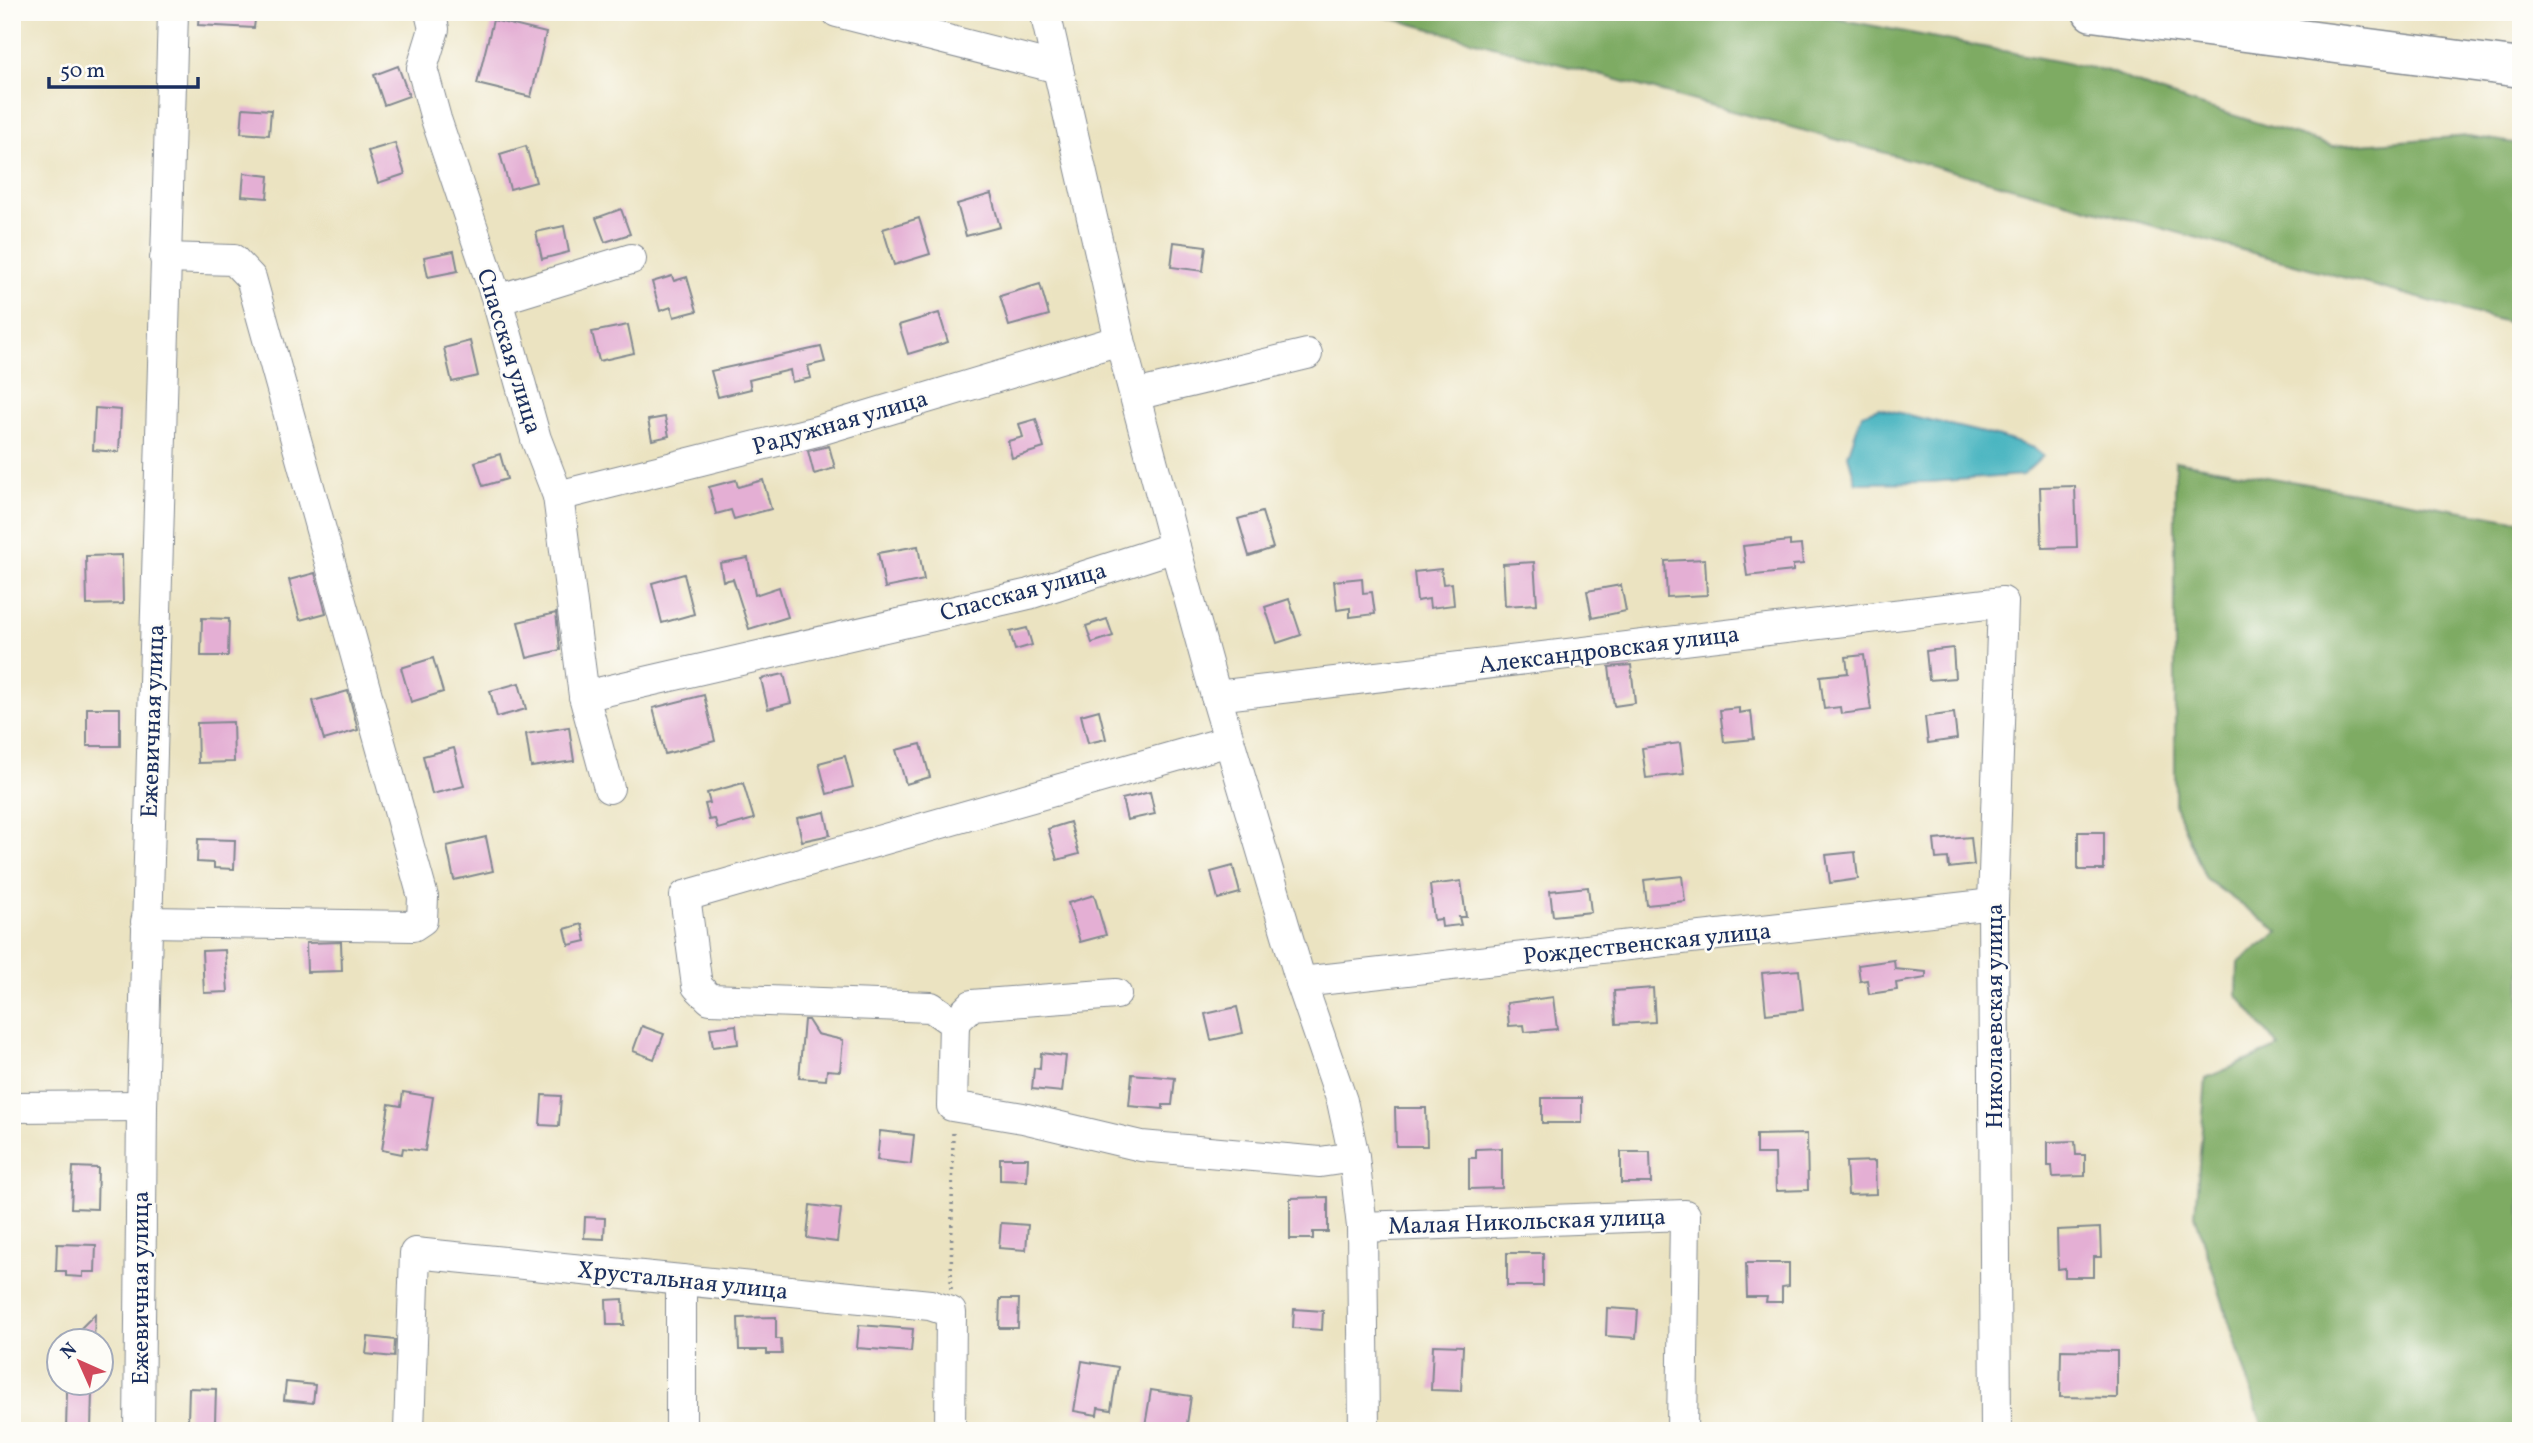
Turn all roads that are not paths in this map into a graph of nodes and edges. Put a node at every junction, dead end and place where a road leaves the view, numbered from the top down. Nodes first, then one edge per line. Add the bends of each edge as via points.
1 (173, 12) edge
2 (430, 12) edge
3 (837, 12) edge
4 (1045, 12) edge
5 (2092, 12) edge
6 (1058, 68) junction
7 (2521, 68) edge
8 (165, 258) junction
9 (631, 259) dead end
10 (498, 300) junction
11 (1120, 340) junction
12 (1307, 354) dead end
13 (1135, 396) junction
14 (558, 496) junction
15 (1175, 547) junction
16 (2003, 602) joint
17 (584, 696) junction
18 (1216, 696) junction
19 (1229, 741) junction
20 (609, 789) dead end
21 (1993, 904) junction
22 (146, 922) junction
23 (1301, 982) junction
24 (1116, 995) dead end
25 (954, 1023) junction
26 (142, 1106) junction
27 (12, 1107) edge
28 (1354, 1157) junction
29 (1362, 1227) junction
30 (681, 1280) junction
31 (139, 1431) edge
32 (409, 1431) edge
33 (681, 1431) edge
34 (950, 1431) edge
35 (1364, 1431) edge
36 (1682, 1431) edge
37 (1996, 1431) edge

1 - 8 street, Ежевичная улица
2 - 10 street, Спасская улица via 434,29 422,68
3 - 6 street
4 - 6 street
5 - 7 highway
6 - 11 street
8 - 22 street, Ежевичная улица
8 - 22 street via 234,260 251,278 423,897 422,920 413,926
9 - 10 street
10 - 14 street, Спасская улица via 536,439
11 - 13 street
11 - 14 street, Радужная улица via 817,431
12 - 13 street
13 - 15 street
14 - 17 street, Спасская улица
15 - 17 street, Спасская улица via 1029,594
15 - 18 street
16 - 18 street, Александровская улица
16 - 21 street, Николаевская улица
17 - 20 street, Спасская улица
18 - 19 street
19 - 23 street
19 - 25 street via 685,896 697,986 710,999 931,1007
21 - 23 street, Рождественская улица
21 - 37 street, Николаевская улица
22 - 26 street, Ежевичная улица
23 - 28 street via 1342,1101
24 - 25 street via 972,1005
25 - 28 street via 952,1106 1141,1146 1320,1162
26 - 27 street
26 - 31 street, Ежевичная улица
28 - 29 street
29 - 35 street
29 - 36 street, Малая Никольская улица via 1685,1215
30 - 32 street, Хрустальная улица via 415,1253
30 - 33 street
30 - 34 street, Хрустальная улица via 930,1304 951,1312

